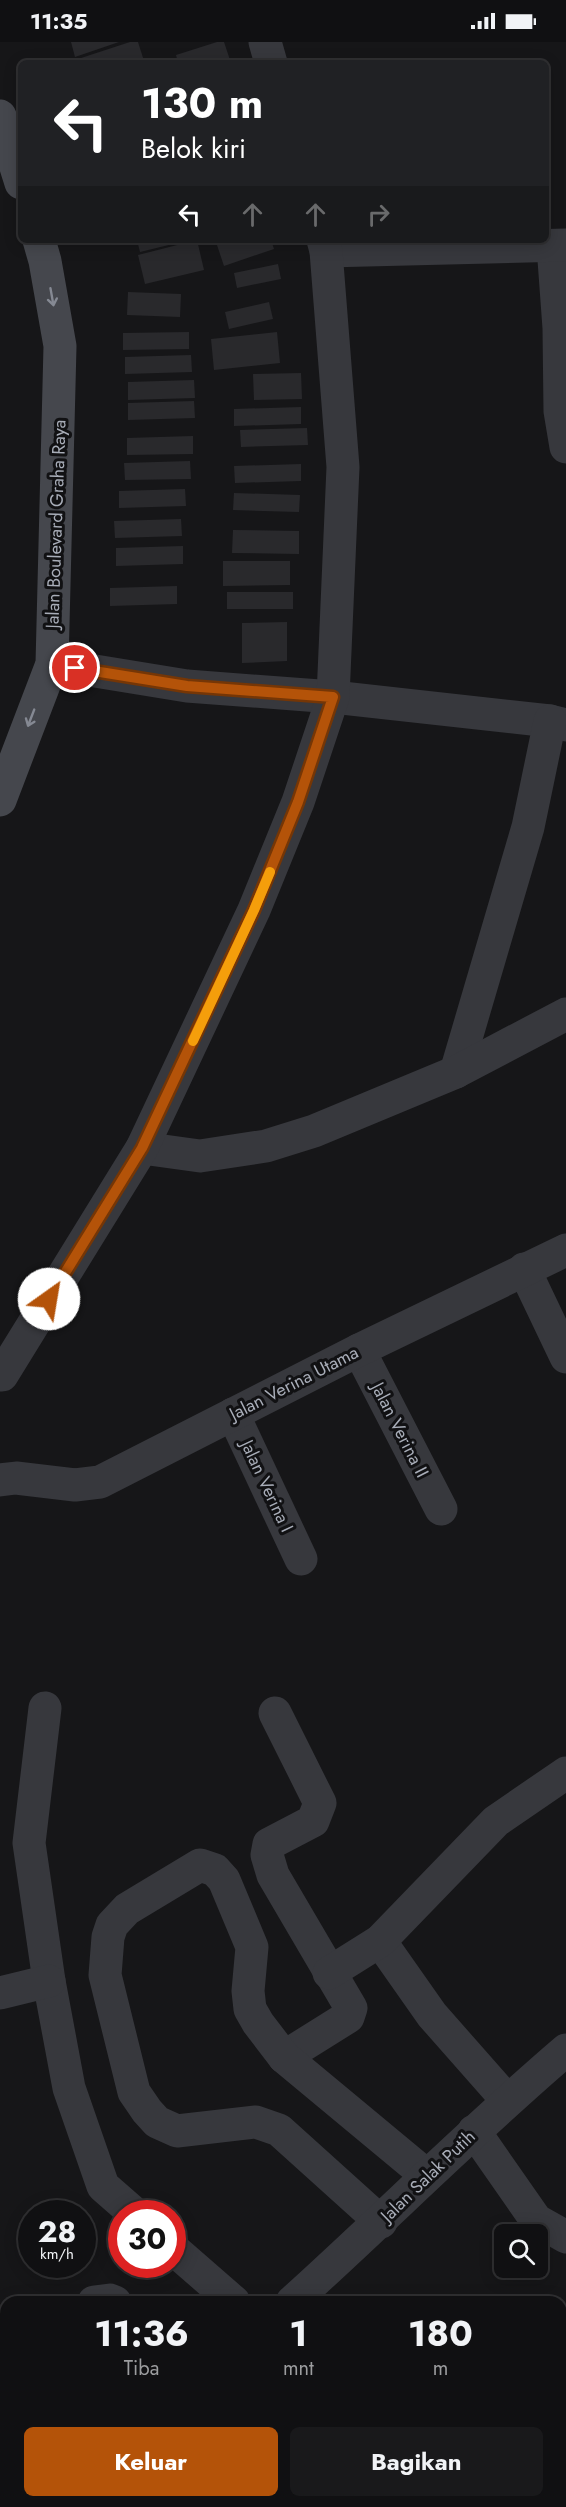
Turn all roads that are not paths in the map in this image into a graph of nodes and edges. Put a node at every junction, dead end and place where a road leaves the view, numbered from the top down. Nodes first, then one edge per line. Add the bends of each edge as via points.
1 (265, 42) edge
2 (270, 60) edge
3 (0, 116) edge
4 (18, 173) edge
5 (40, 243) edge
6 (560, 245) edge
7 (325, 246) edge
8 (566, 447) edge
9 (52, 664) junction
10 (333, 697) junction
11 (558, 723) edge
12 (0, 800) edge
13 (566, 1014) edge
14 (456, 1072) junction
15 (142, 1148) junction
16 (566, 1250) edge
17 (524, 1269) junction
18 (359, 1350) junction
19 (566, 1357) edge
20 (2, 1375) dead end
21 (233, 1414) junction
22 (5, 1474) edge
23 (441, 1509) dead end
24 (301, 1558) dead end
25 (45, 1708) dead end
26 (275, 1713) dead end
27 (566, 1773) edge
28 (380, 1941) junction
29 (329, 1973) junction
30 (49, 1981) junction
31 (0, 1993) edge
32 (566, 2050) edge
33 (284, 2057) junction
34 (507, 2100) junction
35 (474, 2131) junction
36 (426, 2175) junction
37 (119, 2200) edge
38 (381, 2222) junction
39 (566, 2237) edge
40 (186, 2260) edge
41 (227, 2296) edge
42 (299, 2296) edge

1 - 2 street
3 - 4 main road
5 -> 9 main road, Jalan Boulevard Graha Raya via 60,346
6 - 7 street
6 - 8 street via 560,411
7 - 10 street via 343,467
9 - 10 street via 187,686
9 -> 12 main road, Jalan Boulevard Graha Raya
10 - 11 street
10 - 15 street via 298,802 254,910
11 - 14 street
13 - 14 street
14 - 15 street via 314,1131 267,1146 200,1156
15 - 20 street
16 - 17 street, Jalan Verina Utama
17 - 18 street, Jalan Verina Utama
17 - 19 street
18 - 21 street, Jalan Verina Utama
18 - 23 street, Jalan Verina II
21 - 22 street, Jalan Verina Utama via 100,1482 75,1485
21 - 24 street, Jalan Verina I
25 - 30 street via 29,1843
26 - 29 street via 320,1803 313,1821 269,1844 267,1855 273,1875
27 - 28 street via 496,1821
28 - 29 street
28 - 34 street via 432,2015
29 - 33 street via 351,2008 348,2017
30 - 31 street
30 - 37 street via 69,2088 103,2186
32 - 34 street, Jalan Salak Putih
33 - 36 street
33 - 38 street via 250,2009 252,1947 220,1874 200,1865 126,1909 112,1925 105,1975 134,2092 147,2111 157,2122 177,2131 256,2122 279,2130
34 - 35 street, Jalan Salak Putih
35 - 36 street, Jalan Salak Putih
35 - 39 street via 536,2220
36 - 38 street, Jalan Salak Putih
38 - 42 street, Jalan Salak Putih
40 - 41 street

